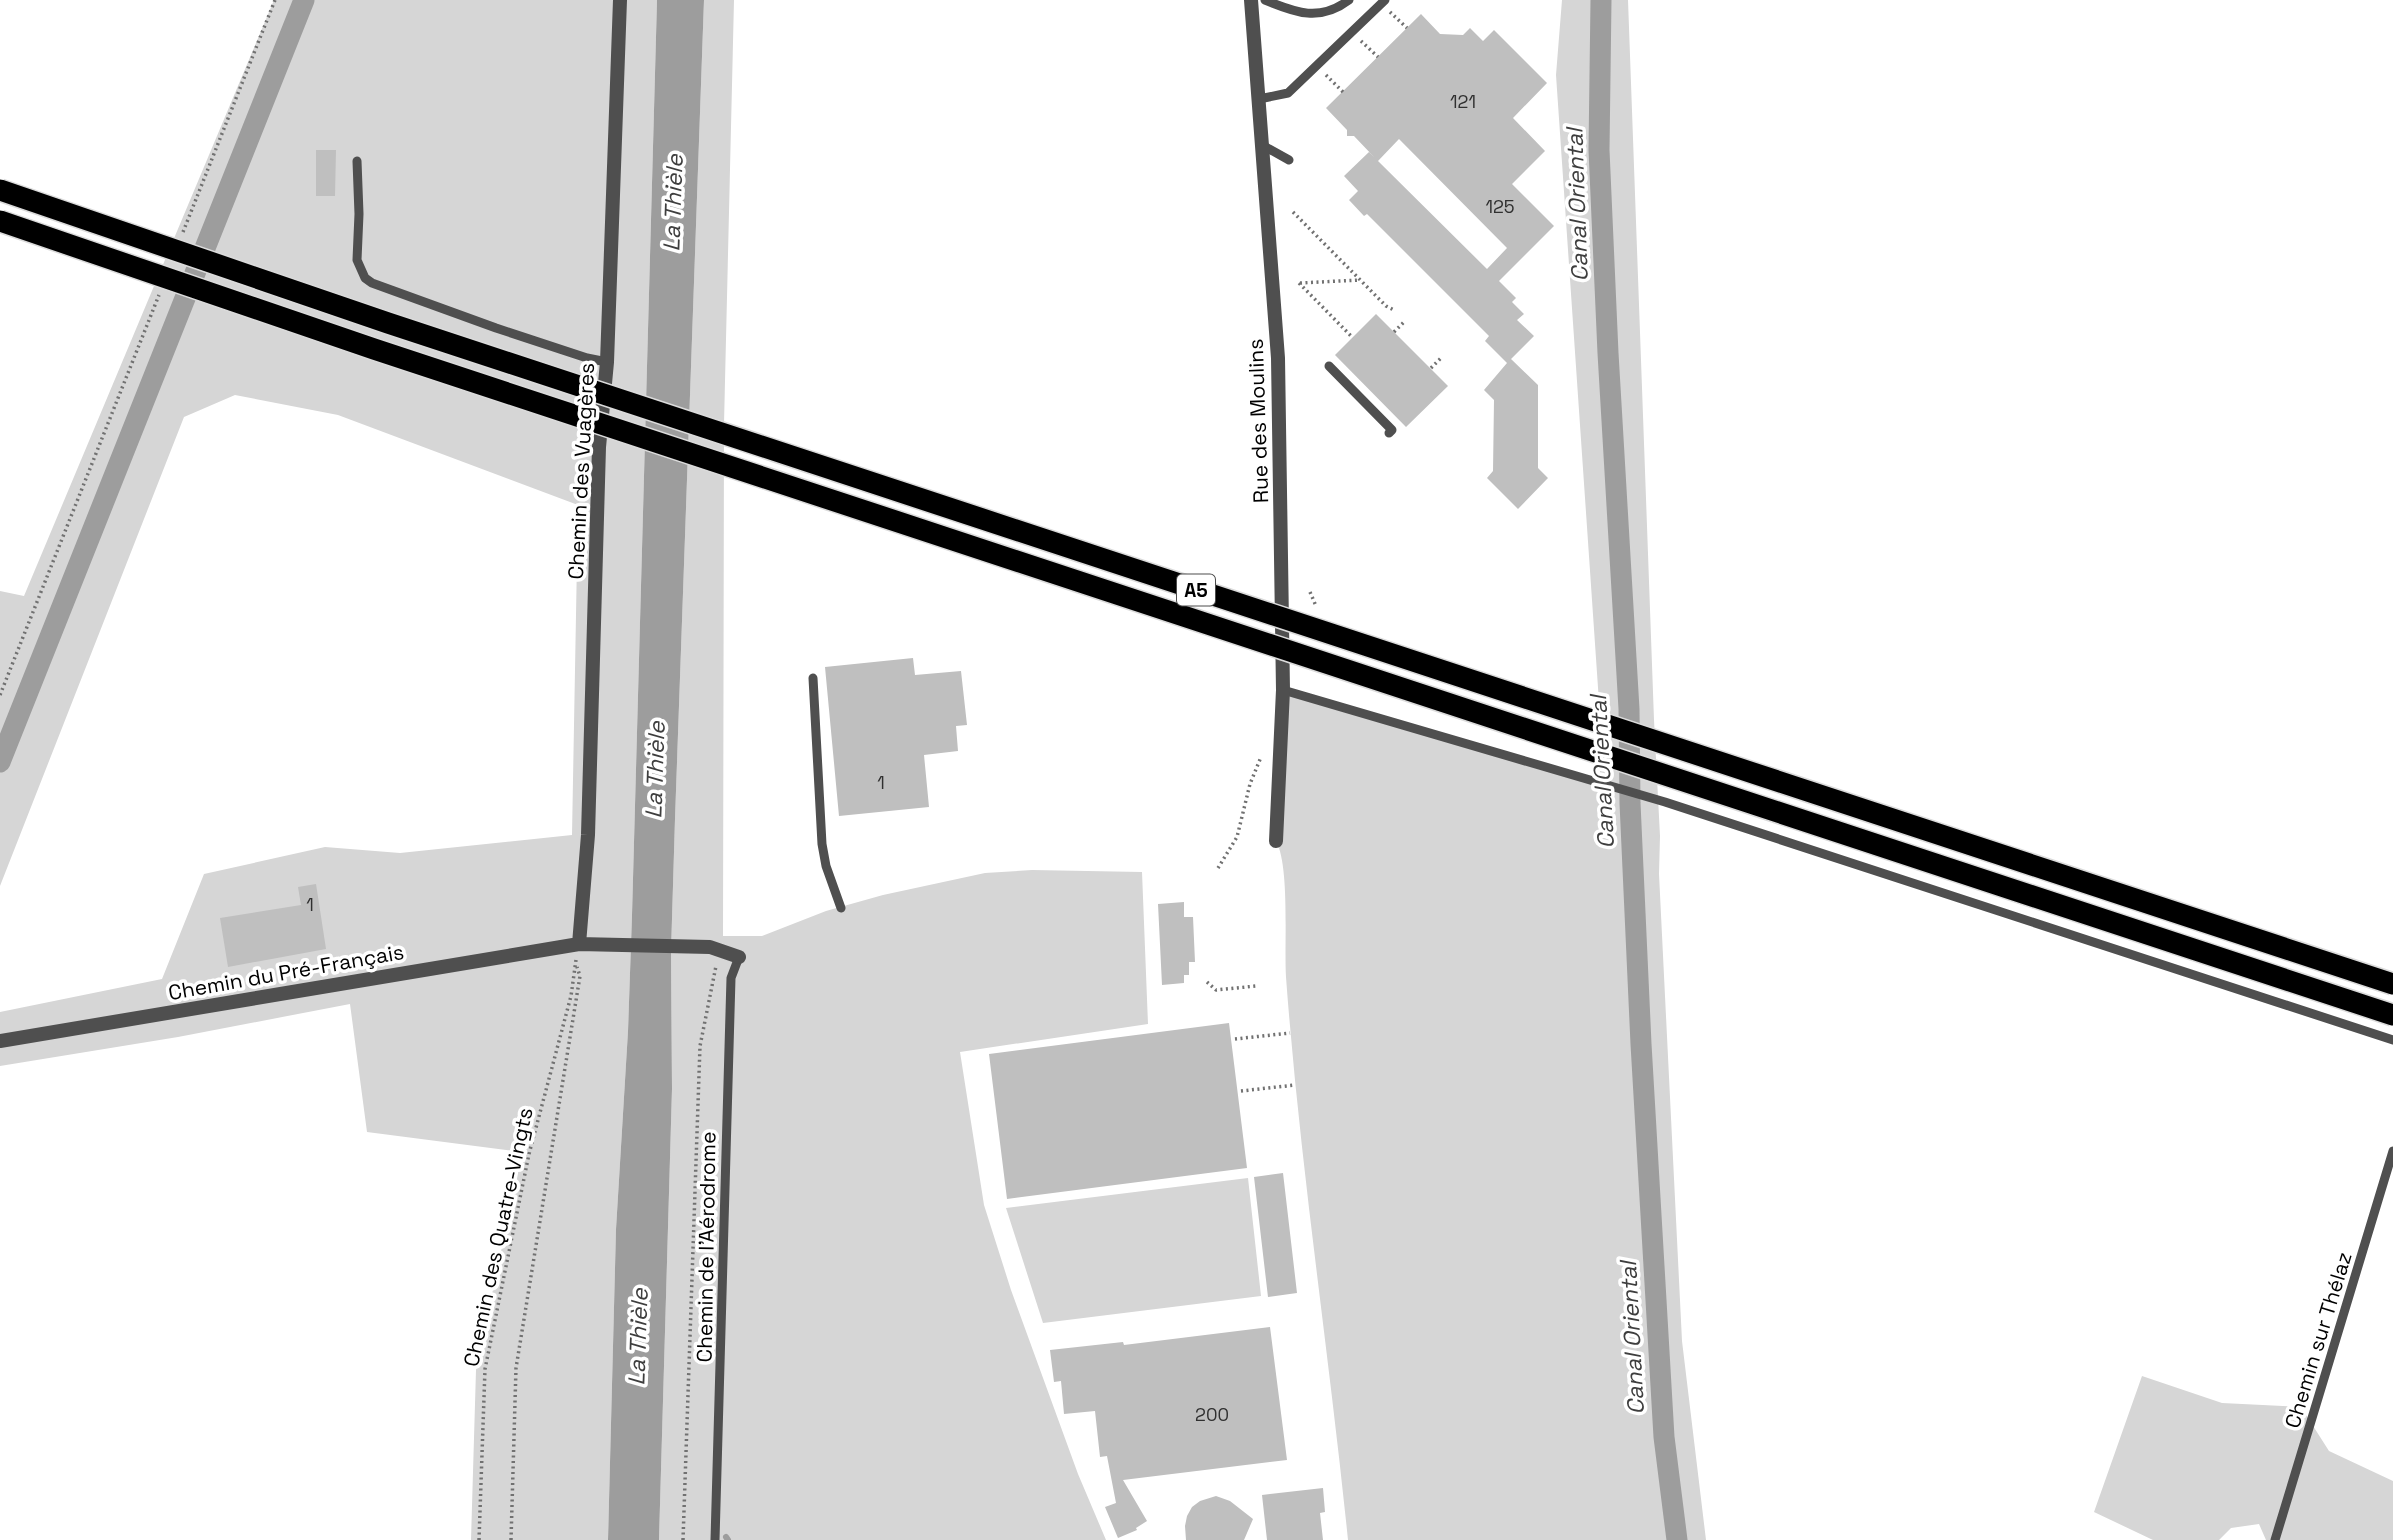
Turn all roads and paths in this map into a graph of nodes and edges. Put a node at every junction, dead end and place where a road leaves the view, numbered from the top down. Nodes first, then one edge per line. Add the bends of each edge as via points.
1 (275, 0) edge
2 (620, 0) edge
3 (1251, 0) edge
4 (1265, 0) edge
5 (1349, 0) edge
6 (1385, 0) edge
7 (1393, 15) dead end
8 (1407, 28) dead end
9 (1364, 44) dead end
10 (1378, 57) dead end
11 (1330, 79) dead end
12 (1343, 92) dead end
13 (1259, 99) junction
14 (1262, 145) junction
15 (1289, 160) dead end
16 (357, 161) dead end
17 (0, 190) edge
18 (1293, 212) dead end
19 (0, 221) edge
20 (184, 232) dead end
21 (1360, 280) junction
22 (163, 283) dead end
23 (1394, 310) dead end
24 (1405, 321) dead end
25 (1394, 332) dead end
26 (1353, 338) dead end
27 (1441, 358) dead end
28 (607, 362) junction
29 (1329, 366) dead end
30 (1431, 368) dead end
31 (1389, 433) dead end
32 (813, 678) dead end
33 (1283, 690) junction
34 (0, 695) edge
35 (1266, 746) dead end
36 (1276, 841) dead end
37 (1218, 868) dead end
38 (841, 908) dead end
39 (579, 944) junction
40 (714, 949) junction
41 (739, 957) joint
42 (576, 964) junction
43 (1207, 982) dead end
44 (2393, 984) edge
45 (1256, 986) dead end
46 (2393, 1015) edge
47 (1290, 1033) dead end
48 (1235, 1039) dead end
49 (2393, 1040) edge
50 (0, 1041) edge
51 (1295, 1085) dead end
52 (1241, 1091) dead end
53 (2393, 1151) edge
54 (480, 1539) edge
55 (511, 1540) edge
56 (683, 1540) edge
57 (715, 1540) edge
58 (2275, 1540) edge

1 - 20 path
2 - 28 street, Chemin des Vuagères
3 - 13 street, Rue des Moulins
4 - 5 lane via 1311,14 1337,9
6 - 13 lane via 1288,93
7 - 8 path
9 - 10 path
11 - 12 path
13 - 14 street, Rue des Moulins
14 - 15 lane
14 - 33 street, Rue des Moulins via 1278,358
16 - 28 lane via 357,260 365,278 388,291
17 - 44 highway, A5, bridge via 388,323
18 - 21 path
19 - 46 highway, A5, bridge via 374,349
21 - 23 path
21 - 26 path via 1299,283
22 - 34 path
24 - 25 path
27 - 30 path
28 - 39 street, Chemin des Vuagères via 600,447 588,835
29 - 31 lane via 1392,430
32 - 38 lane via 822,844
33 - 36 street, Rue des Moulins
33 - 49 lane via 1665,802
35 - 37 path via 1250,784 1237,837
39 - 40 street, Chemin du Pré-Français
39 - 42 path, Chemin des Quatre-Vingts
39 - 50 street, Chemin du Pré-Français
40 - 41 street, Chemin du Pré-Français
40 - 56 path via 700,1046
41 - 57 lane, Chemin de l'Aérodrome via 731,978
42 - 54 path, Chemin des Quatre-Vingts via 529,1154 485,1369
42 - 55 path via 580,976 516,1368
43 - 45 path via 1216,990
47 - 48 path
51 - 52 path
53 - 58 lane, Chemin sur Thélaz

